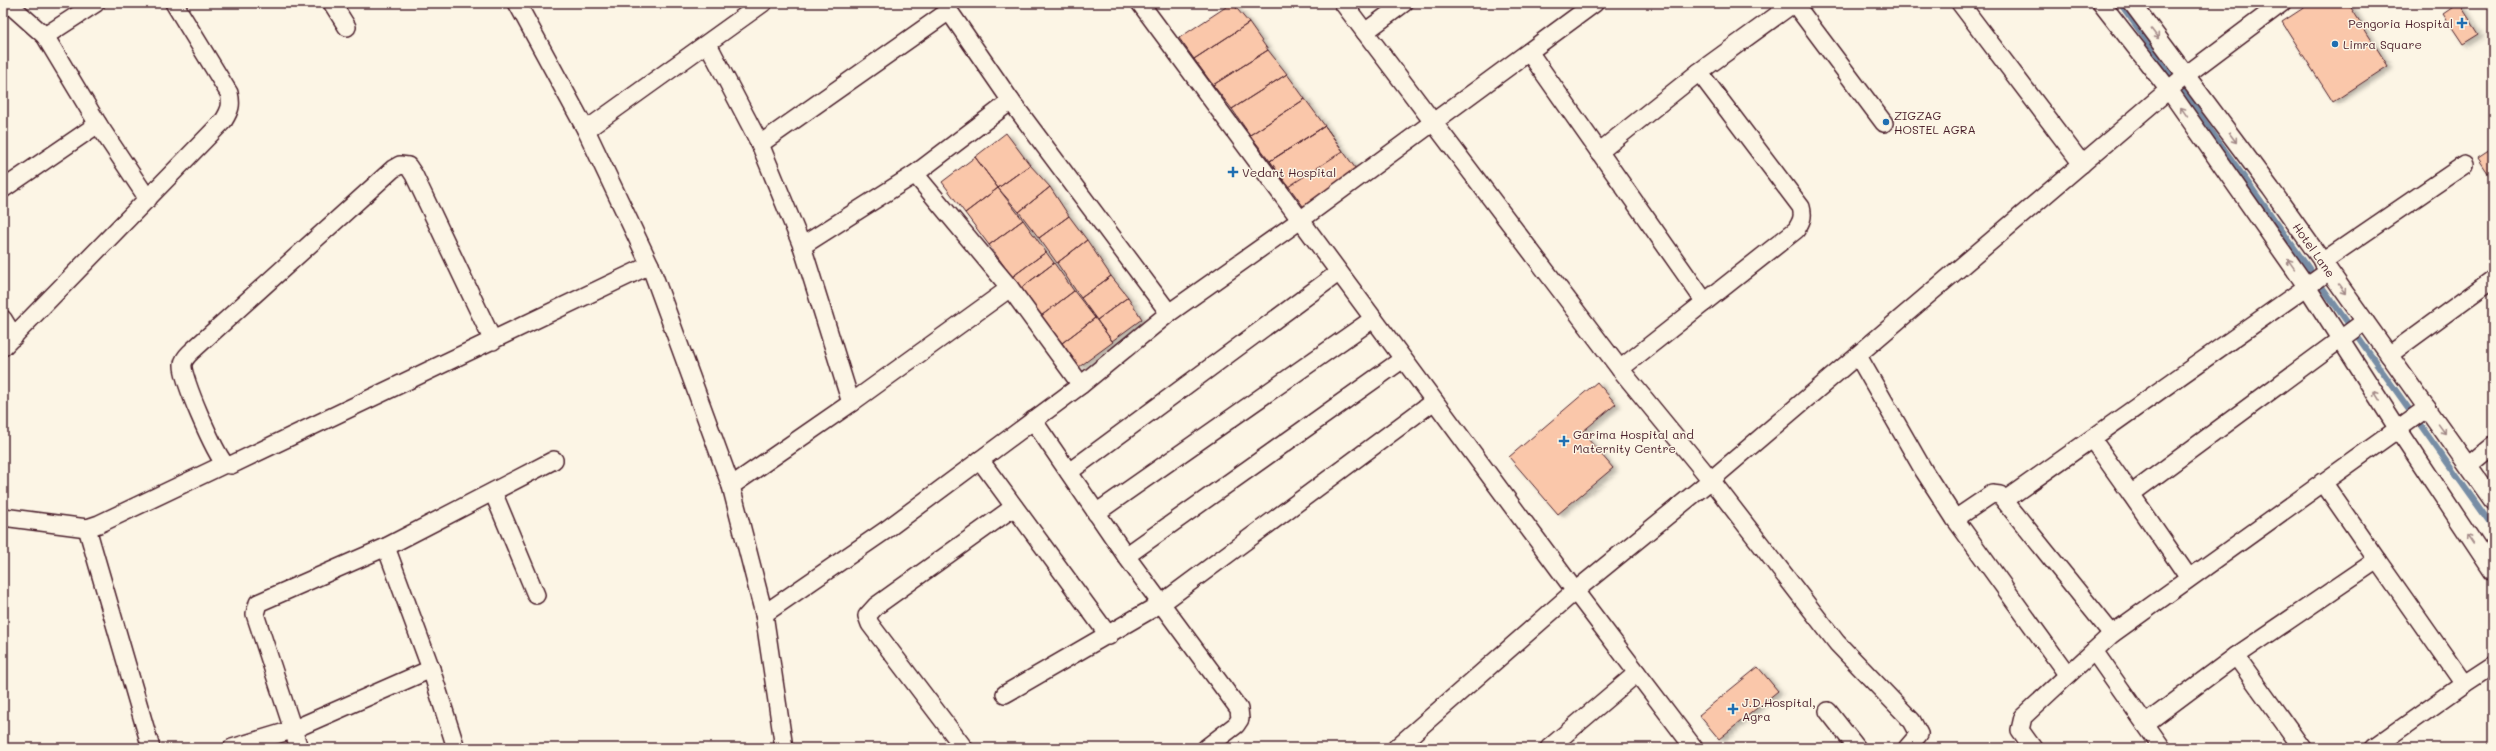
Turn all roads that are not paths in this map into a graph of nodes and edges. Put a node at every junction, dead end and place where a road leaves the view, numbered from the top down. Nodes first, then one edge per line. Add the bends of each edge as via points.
1 (8, 3) edge
2 (96, 3) edge
3 (174, 3) edge
4 (332, 3) edge
5 (517, 3) edge
6 (763, 3) edge
7 (1140, 3) edge
8 (1343, 3) edge
9 (1404, 3) edge
10 (1595, 3) edge
11 (1794, 3) edge
12 (1960, 3) edge
13 (2101, 3) edge
14 (2282, 3) edge
15 (2135, 4) edge
16 (947, 7) edge
17 (347, 27) dead end
18 (1365, 32) junction
19 (45, 36) junction
20 (708, 44) junction
21 (1529, 52) junction
22 (1699, 72) junction
23 (2186, 75) junction
24 (2171, 89) junction
25 (1011, 101) junction
26 (1433, 122) junction
27 (1884, 123) dead end
28 (98, 124) junction
29 (586, 130) junction
30 (760, 144) junction
31 (1599, 152) junction
32 (2082, 164) junction
33 (2464, 165) dead end
34 (915, 174) junction
35 (3, 189) edge
36 (148, 198) junction
37 (1299, 221) junction
38 (802, 246) junction
39 (650, 264) junction
40 (2326, 266) junction
41 (1338, 273) junction
42 (2493, 280) edge
43 (2307, 287) junction
44 (1010, 288) junction
45 (1704, 302) junction
46 (1170, 313) junction
47 (3, 319) edge
48 (1373, 319) junction
49 (2365, 321) junction
50 (2341, 339) junction
51 (493, 341) junction
52 (8, 342) edge
53 (2390, 355) junction
54 (1858, 356) junction
55 (1403, 359) junction
56 (1620, 369) junction
57 (1081, 385) junction
58 (1434, 401) junction
59 (851, 403) junction
60 (2427, 408) junction
61 (1033, 420) junction
62 (2400, 428) junction
63 (2092, 438) junction
64 (2493, 445) edge
65 (554, 460) dead end
66 (980, 460) junction
67 (225, 464) junction
68 (2468, 465) junction
69 (1069, 472) junction
70 (1711, 480) junction
71 (2323, 482) junction
72 (731, 486) junction
73 (493, 492) junction
74 (2130, 494) junction
75 (2005, 500) junction
76 (2493, 501) edge
77 (1014, 507) junction
78 (1096, 513) junction
79 (3, 517) edge
80 (1955, 519) junction
81 (86, 528) junction
82 (386, 547) junction
83 (1126, 556) junction
84 (2377, 560) junction
85 (2493, 572) edge
86 (2189, 578) junction
87 (1575, 591) junction
88 (536, 595) dead end
89 (1162, 603) junction
90 (764, 614) junction
91 (2112, 634) junction
92 (1109, 636) junction
93 (2094, 651) junction
94 (2236, 656) junction
95 (2493, 665) edge
96 (431, 669) junction
97 (1638, 673) junction
98 (2067, 674) junction
99 (2464, 684) junction
100 (1005, 694) dead end
101 (1828, 711) dead end
102 (2145, 724) junction
103 (292, 730) junction
104 (151, 748) edge
105 (232, 748) edge
106 (299, 748) edge
107 (456, 748) edge
108 (784, 748) edge
109 (964, 748) edge
110 (1206, 748) edge
111 (1396, 748) edge
112 (1549, 748) edge
113 (1694, 748) edge
114 (1857, 748) edge
115 (1907, 748) edge
116 (2033, 748) edge
117 (2162, 748) edge
118 (2302, 748) edge
119 (2374, 748) edge

1 - 19 street
2 - 19 street
3 - 36 street via 229,93 231,106 224,120
4 - 17 street
5 - 29 street
6 - 20 street
7 - 37 street
8 - 18 street
9 - 18 street
10 - 21 street
11 - 22 street
11 - 27 street
12 - 32 street
13 - 24 street
14 - 23 street
15 -> 23 street, Hotel Lane
16 - 25 street
16 - 30 street
18 - 26 street
19 - 28 street
20 - 29 street
20 - 30 street
21 - 26 street
21 - 31 street
22 - 31 street
22 - 45 street via 1801,207 1803,214 1796,230
23 - 24 street
23 -> 40 street, Hotel Lane
24 - 32 street
43 -> 24 street
25 - 34 street
25 - 46 street
26 - 37 street
26 - 56 street
28 - 35 street
28 - 36 street
29 - 39 street
30 - 38 street
31 - 45 street
32 - 54 street
33 - 40 street
34 - 38 street
34 - 44 street
36 - 52 street
37 - 41 street
37 - 46 street
38 - 59 street
39 - 51 street
39 - 72 street
40 - 43 street
40 -> 49 street, Hotel Lane
41 - 48 street
41 - 69 street
42 - 53 street
43 - 50 street
43 - 63 street
44 - 57 street
44 - 59 street
45 - 56 street
46 - 57 street
47 - 52 street
48 - 55 street
48 - 78 street
49 - 50 street
49 - 53 street, Hotel Lane
62 -> 50 street
50 - 74 street
51 - 67 street via 237,464
51 - 67 street via 414,175 408,166 400,165 185,358 184,373 213,445
53 - 60 street, Hotel Lane
54 - 70 street
54 - 80 street via 1924,471
55 - 58 street
55 - 83 street
56 - 70 street
57 - 61 street
58 - 87 street
58 - 89 street
59 - 72 street
60 - 62 street
60 -> 68 street, Hotel Lane
61 - 66 street
61 - 69 street
62 - 71 street
85 -> 62 street
63 - 74 street
63 - 75 street
64 - 68 street
65 - 73 street
66 - 77 street
66 - 90 street via 886,530
67 - 81 street
68 - 76 street, Hotel Lane
69 - 78 street
70 - 87 street
70 - 115 street via 1836,643 1912,720 1919,734
71 - 84 street
71 - 86 street
72 - 90 street
73 - 82 street
73 - 88 street
74 - 86 street
75 - 80 street via 2000,495 1992,494
75 - 91 street
77 - 92 street
77 - 109 street via 876,606 867,616 870,624
78 - 83 street
79 - 81 street
80 - 98 street
81 - 104 street
82 - 96 street
82 - 103 street via 262,600 256,608 255,614
83 - 89 street
84 - 94 street
84 - 99 street
86 - 91 street
87 - 97 street
87 - 111 street
89 - 92 street
89 - 110 street via 1239,709 1240,719 1236,725
90 - 108 street
91 - 93 street
92 - 100 street
93 - 98 street
93 - 102 street
94 - 102 street
94 - 118 street
95 - 99 street
96 - 103 street
96 - 107 street
97 - 112 street
97 - 113 street
98 - 116 street via 2023,717 2020,730
99 - 119 street
101 - 114 street
102 - 117 street
103 - 105 street
103 - 106 street

